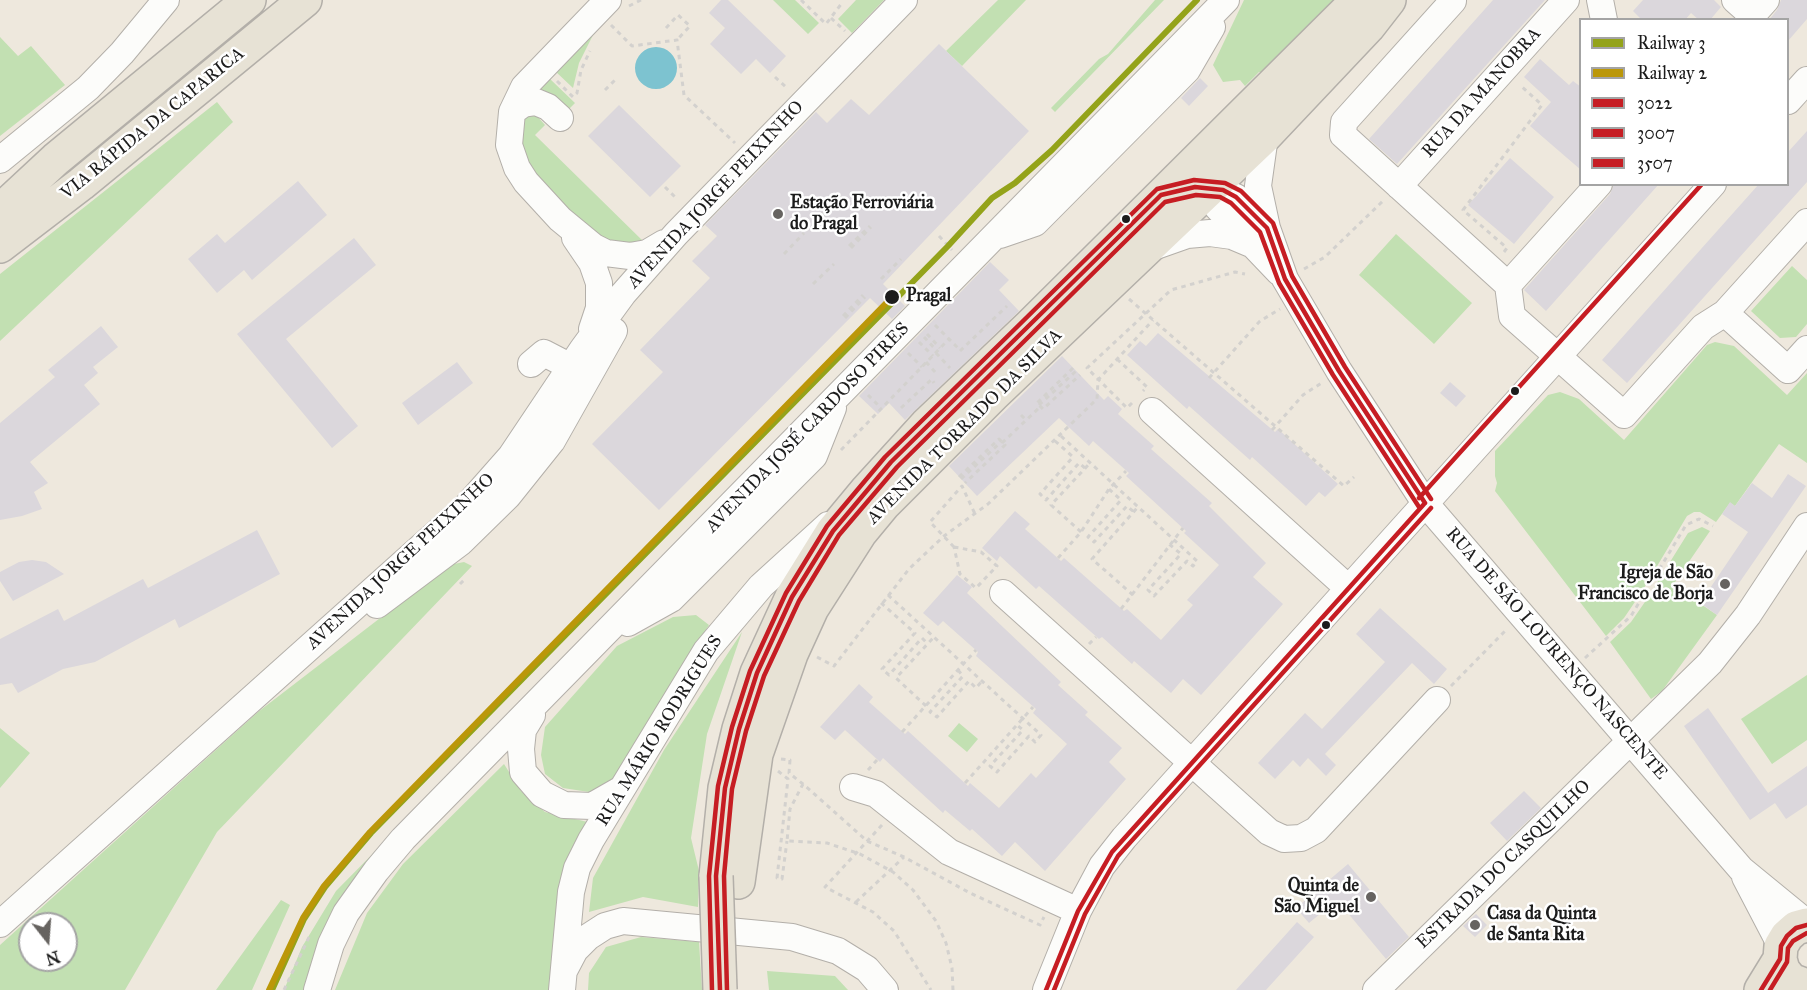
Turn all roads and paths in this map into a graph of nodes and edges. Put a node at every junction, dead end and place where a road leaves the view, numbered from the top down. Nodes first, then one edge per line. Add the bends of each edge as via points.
1 (166, 0) edge
2 (236, 0) edge
3 (249, 0) edge
4 (305, 0) edge
5 (801, 0) edge
6 (904, 0) edge
7 (1227, 0) edge
8 (1358, 0) edge
9 (1389, 0) edge
10 (1566, 0) edge
11 (1600, 0) edge
12 (1453, 1) edge
13 (842, 3) dead end
14 (609, 12) edge
15 (831, 18) junction
16 (1604, 18) edge
17 (666, 28) dead end
18 (849, 36) dead end
19 (677, 40) junction
20 (1503, 69) junction
21 (581, 70) dead end
22 (775, 77) dead end
23 (531, 78) junction
24 (615, 80) dead end
25 (1807, 80) edge
26 (151, 82) junction
27 (786, 87) dead end
28 (605, 90) dead end
29 (1789, 100) edge
30 (512, 112) junction
31 (560, 118) dead end
32 (1265, 136) junction
33 (739, 147) dead end
34 (1210, 148) junction
35 (56, 159) junction
36 (0, 160) edge
37 (1399, 186) junction
38 (1597, 186) edge
39 (1711, 186) edge
40 (665, 187) dead end
41 (1211, 187) junction
42 (0, 194) edge
43 (1161, 195) junction
44 (841, 196) dead end
45 (676, 198) dead end
46 (0, 212) edge
47 (821, 217) dead end
48 (560, 219) junction
49 (1807, 222) edge
50 (871, 226) dead end
51 (804, 233) dead end
52 (676, 234) junction
53 (939, 236) dead end
54 (1261, 237) junction
55 (0, 246) edge
56 (850, 247) dead end
57 (952, 249) dead end
58 (1142, 252) junction
59 (784, 254) dead end
60 (1325, 257) dead end
61 (901, 259) dead end
62 (834, 264) dead end
63 (1245, 274) dead end
64 (1500, 277) junction
65 (881, 279) dead end
66 (813, 284) dead end
67 (1291, 289) junction
68 (864, 296) dead end
69 (1127, 298) dead end
70 (1006, 306) dead end
71 (1725, 313) junction
72 (1146, 314) junction
73 (844, 317) dead end
74 (930, 320) dead end
75 (1153, 320) junction
76 (614, 331) dead end
77 (924, 334) dead end
78 (918, 340) dead end
79 (903, 347) dead end
80 (1807, 349) edge
81 (960, 351) junction
82 (936, 352) junction
83 (964, 354) dead end
84 (1557, 357) junction
85 (576, 358) junction
86 (1118, 359) junction
87 (926, 362) dead end
88 (531, 364) dead end
89 (922, 367) dead end
90 (952, 369) dead end
91 (1075, 369) dead end
92 (1339, 371) junction
93 (936, 372) dead end
94 (1214, 372) junction
95 (1080, 375) dead end
96 (1209, 378) dead end
97 (1098, 380) junction
98 (1147, 387) dead end
99 (862, 389) dead end
100 (925, 392) dead end
101 (1039, 405) junction
102 (881, 408) dead end
103 (901, 408) dead end
104 (1127, 408) dead end
105 (1152, 411) dead end
106 (1021, 415) dead end
107 (1026, 420) junction
108 (1276, 425) junction
109 (1007, 428) dead end
110 (1272, 430) dead end
111 (1012, 433) junction
112 (1061, 436) junction
113 (1000, 440) junction
114 (1055, 441) junction
115 (1090, 463) junction
116 (1085, 468) junction
117 (1126, 471) dead end
118 (1354, 477) dead end
119 (1114, 484) junction
120 (1109, 489) junction
121 (867, 490) junction
122 (1425, 503) junction
123 (1138, 507) junction
124 (1134, 512) junction
125 (975, 514) junction
126 (1713, 526) dead end
127 (1807, 526) edge
128 (1183, 528) dead end
129 (1082, 532) junction
130 (944, 536) junction
131 (1173, 539) junction
132 (1169, 544) junction
133 (954, 547) junction
134 (1058, 558) dead end
135 (997, 566) dead end
136 (464, 580) dead end
137 (460, 584) dead end
138 (976, 588) dead end
139 (1348, 588) junction
140 (1004, 593) dead end
141 (888, 595) junction
142 (1133, 595) junction
143 (881, 603) junction
144 (1121, 609) dead end
145 (1521, 615) junction
146 (934, 637) junction
147 (928, 644) junction
148 (976, 650) dead end
149 (815, 656) dead end
150 (963, 664) junction
151 (958, 670) junction
152 (1571, 671) junction
153 (274, 678) junction
154 (982, 681) junction
155 (1437, 700) joint
156 (541, 701) junction
157 (926, 706) junction
158 (1033, 707) dead end
159 (1023, 718) junction
160 (1017, 724) junction
161 (902, 732) dead end
162 (1632, 740) junction
163 (778, 758) dead end
164 (1192, 762) junction
165 (776, 770) dead end
166 (964, 783) dead end
167 (803, 784) junction
168 (853, 787) dead end
169 (620, 790) junction
170 (895, 810) junction
171 (787, 841) junction
172 (867, 841) junction
173 (856, 853) junction
174 (904, 857) junction
175 (1741, 869) junction
176 (890, 870) junction
177 (727, 879) junction
178 (1052, 899) junction
179 (856, 902) junction
180 (1078, 911) junction
181 (0, 924) edge
182 (1807, 924) edge
183 (1780, 953) junction
184 (563, 980) edge
185 (1801, 987) edge
186 (317, 990) edge
187 (720, 990) edge
188 (742, 990) edge
189 (885, 990) edge
190 (931, 990) edge
191 (953, 990) edge
192 (1046, 990) edge
193 (1376, 990) edge
194 (1761, 990) edge

1 - 36 street via 88,87
2 - 26 street
3 - 26 main road, VIA RÁPIDA DA CAPARICA
4 - 55 main road, VIA RÁPIDA DA CAPARICA
5 - 15 path via 825,24
6 - 52 street, AVENIDA JORGE PEIXINHO
7 - 156 street, AVENIDA JOSÉ CARDOSO PIRES
8 - 34 main road, AVENIDA TORRADO DA SILVA
9 - 32 main road, AVENIDA TORRADO DA SILVA
10 - 20 street, RUA DA MANOBRA
11 - 16 street
12 - 37 street via 1342,125 1346,138
13 - 15 path
14 - 19 path via 632,46
14 - 23 street
15 - 18 path
17 - 19 path via 678,15 690,26
19 - 33 path via 684,95
20 - 37 street, RUA DA MANOBRA
20 - 64 path via 1542,105 1463,210 1507,248
21 - 23 path via 573,97 550,74 538,85
22 - 27 path
23 - 30 street
24 - 28 path
25 - 29 street
26 - 35 main road, VIA RÁPIDA DA CAPARICA
30 - 31 street via 523,104 536,102
30 - 48 street via 509,145 517,168
32 - 41 main road, AVENIDA TORRADO DA SILVA
32 - 54 street, RUA DE SÃO LOURENÇO NASCENTE via 1258,186
34 - 41 street
34 - 43 main road, AVENIDA TORRADO DA SILVA
35 - 42 main road
35 - 46 main road, VIA RÁPIDA DA CAPARICA
37 - 60 path
37 - 64 street
38 - 64 street
39 - 84 street
40 - 45 path
41 - 43 street via 1182,188
41 - 54 street, RUA DE SÃO LOURENÇO NASCENTE via 1236,197
41 - 58 main road, AVENIDA TORRADO DA SILVA
43 - 121 main road, AVENIDA TORRADO DA SILVA via 926,425
44 - 47 path
48 - 52 street via 594,247 622,256 647,253
48 - 85 street via 589,257 599,283 599,308
49 - 71 street
50 - 56 path
51 - 59 path
52 - 85 street, AVENIDA JORGE PEIXINHO via 623,294
53 - 57 path
54 - 58 street via 1210,232 1187,235
54 - 67 street, RUA DE SÃO LOURENÇO NASCENTE
58 - 177 main road, AVENIDA TORRADO DA SILVA via 908,479 838,564 791,654 756,754
61 - 65 path
62 - 66 path
63 - 72 path via 1235,272 1171,290
64 - 84 street via 1512,316
67 - 92 street, RUA DE SÃO LOURENÇO NASCENTE
67 - 94 path
68 - 73 path
69 - 72 path
70 - 81 path
71 - 80 street via 1788,370
71 - 84 street via 1703,327 1624,415
72 - 75 path
72 - 97 path via 1087,368
74 - 81 path
75 - 86 path
75 - 94 path
76 - 153 street via 552,441 495,509 422,573
77 - 82 path
78 - 82 path
79 - 89 path
81 - 83 path
82 - 90 path
84 - 122 street
85 - 88 street via 544,353
85 - 153 street, AVENIDA JORGE PEIXINHO via 537,420 486,486
86 - 97 path
86 - 98 path
87 - 93 path
91 - 101 path
92 - 108 path via 1303,395
92 - 122 street, RUA DE SÃO LOURENÇO NASCENTE
94 - 96 path
94 - 108 path
95 - 101 path via 1043,409
97 - 104 path
97 - 112 path via 1097,399
99 - 102 path
100 - 103 path via 935,382 932,379
101 - 107 path
105 - 139 street
106 - 107 path
107 - 111 path
108 - 110 path
108 - 118 path via 1344,486
109 - 111 path
111 - 113 path
112 - 114 path
112 - 115 path
113 - 113 path via 1005,445 962,480 995,445
114 - 116 path via 1073,457 1040,494 1046,500 1079,463
114 - 125 path
115 - 116 path
115 - 119 path
116 - 129 path via 1051,505
117 - 119 path
119 - 120 path
119 - 123 path
120 - 124 path via 1121,500 1088,537 1094,542 1127,506
120 - 129 path
121 - 169 street, RUA MÁRIO RODRIGUES via 761,586 706,651
121 - 177 main road, AVENIDA TORRADO DA SILVA via 833,531 805,575 757,673 725,788
122 - 139 street
122 - 145 street, RUA DE SÃO LOURENÇO NASCENTE
123 - 124 path
123 - 131 path
124 - 142 path via 1092,559
125 - 130 path
125 - 130 path via 962,486 930,522
126 - 152 path via 1699,519 1686,525 1631,616
127 - 162 street, ESTRADA DO CASQUILHO via 1726,643
128 - 131 path
129 - 134 path
130 - 133 path
130 - 141 path
131 - 132 path
131 - 132 path via 1197,561 1192,566 1186,561 1154,596 1148,590 1180,554
132 - 142 path
133 - 135 path via 981,552
133 - 138 path via 960,574
136 - 137 path
139 - 164 street
140 - 164 street
141 - 143 path
141 - 146 path
142 - 144 path
143 - 147 path via 915,633 882,669 889,675 922,638
143 - 149 path via 834,666
145 - 152 street, RUA DE SÃO LOURENÇO NASCENTE
145 - 155 path
146 - 147 path
146 - 150 path
147 - 157 path via 896,678
148 - 150 path
150 - 151 path
150 - 154 path
151 - 154 path via 963,676 930,712 936,717 969,681 976,688
151 - 157 path
152 - 162 street, RUA DE SÃO LOURENÇO NASCENTE
153 - 181 street, AVENIDA JORGE PEIXINHO
154 - 159 path
155 - 164 street via 1317,830 1301,838 1284,839 1269,832
156 - 169 street, AVENIDA JOSÉ CARDOSO PIRES via 523,730 521,749 524,772 542,794 564,805 592,806
156 - 186 street, AVENIDA JOSÉ CARDOSO PIRES via 376,871 338,928
157 - 161 path
158 - 159 path
159 - 160 path
159 - 160 path via 1041,735 1035,742 1029,736 997,772 990,766 1023,730
160 - 166 path
162 - 175 street, RUA DE SÃO LOURENÇO NASCENTE
162 - 193 street, ESTRADA DO CASQUILHO
163 - 167 path via 790,760 789,773
164 - 180 street via 1112,852
165 - 171 path via 788,779 777,878 782,879
167 - 171 path via 790,809
167 - 172 path
168 - 170 street via 876,794
169 - 184 street, RUA MÁRIO RODRIGUES via 577,868
170 - 172 path
170 - 178 street via 949,852
171 - 173 path via 826,843
172 - 173 path
172 - 174 path
173 - 176 path
173 - 179 path via 825,886
174 - 176 path
174 - 178 path via 1040,925
175 - 182 street, RUA DE SÃO LOURENÇO NASCENTE
175 - 183 street, RUA DE SÃO LOURENÇO NASCENTE
176 - 179 path
176 - 191 path via 913,890 936,921 946,943
177 - 187 main road, AVENIDA TORRADO DA SILVA, bridge
177 - 188 main road, AVENIDA TORRADO DA SILVA
178 - 180 street
179 - 190 path via 894,931
180 - 192 street
182 - 183 main road via 1787,936
183 - 185 main road via 1783,970
183 - 194 main road
184 - 189 street via 575,950 588,937 623,921 792,937 838,951 867,969

